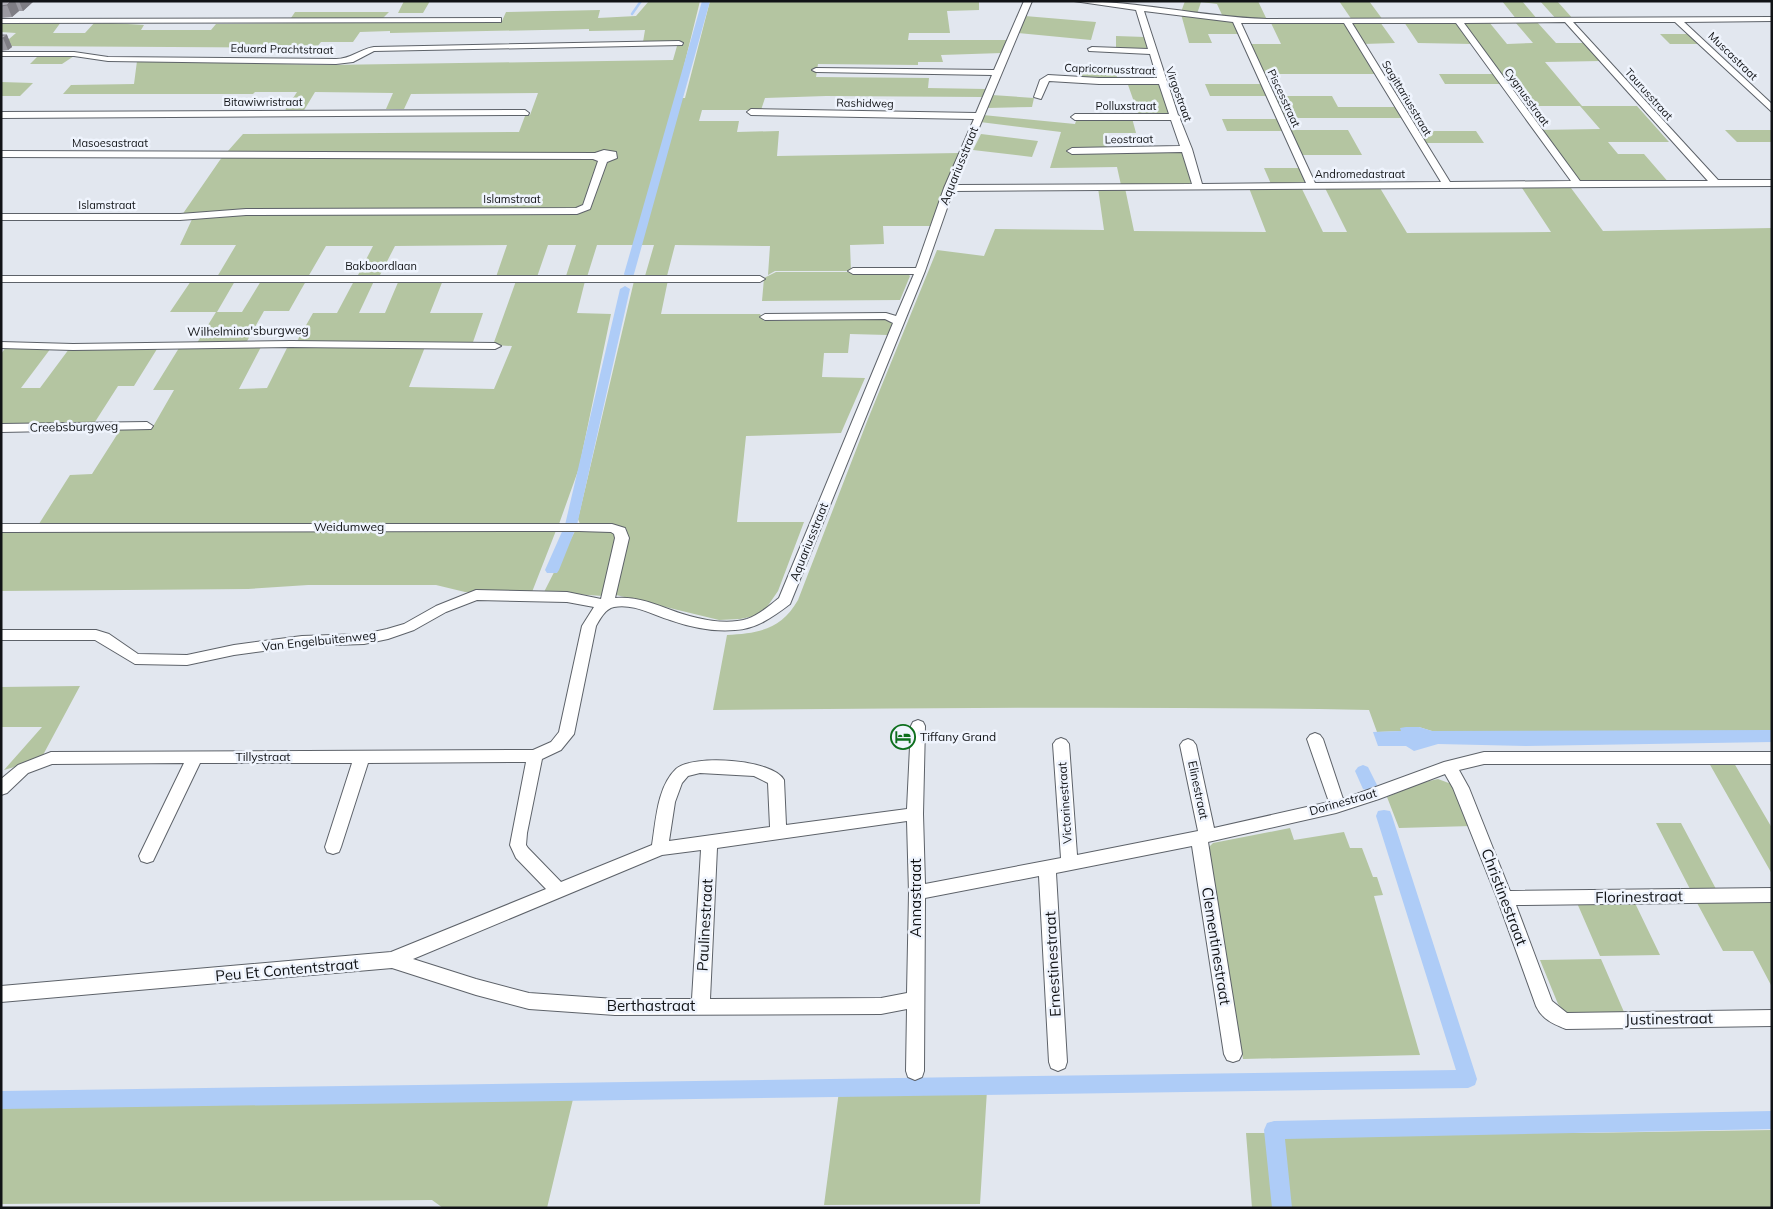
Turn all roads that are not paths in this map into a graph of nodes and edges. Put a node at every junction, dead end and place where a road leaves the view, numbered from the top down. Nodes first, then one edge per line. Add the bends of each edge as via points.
1 (1028, 1) edge
2 (1078, 1) edge
3 (1139, 8) junction
4 (1678, 19) junction
5 (1772, 19) edge
6 (498, 20) dead end
7 (1236, 20) junction
8 (1567, 20) junction
9 (1, 21) edge
10 (1347, 21) junction
11 (1459, 21) junction
12 (679, 43) dead end
13 (1092, 49) dead end
14 (1152, 52) junction
15 (1, 54) edge
16 (816, 70) dead end
17 (997, 72) junction
18 (1163, 81) junction
19 (1038, 97) dead end
20 (1772, 109) edge
21 (750, 112) dead end
22 (525, 113) dead end
23 (1, 115) edge
24 (980, 116) junction
25 (1075, 117) dead end
26 (1177, 117) junction
27 (1186, 149) junction
28 (1072, 151) dead end
29 (1, 154) edge
30 (1772, 183) edge
31 (1715, 184) junction
32 (1578, 185) junction
33 (1312, 186) junction
34 (1448, 186) junction
35 (1198, 187) junction
36 (949, 188) junction
37 (587, 207) joint
38 (1, 217) edge
39 (854, 271) dead end
40 (920, 271) junction
41 (1, 279) edge
42 (760, 279) dead end
43 (765, 317) dead end
44 (899, 321) junction
45 (1, 345) edge
46 (495, 346) dead end
47 (147, 426) dead end
48 (1, 428) edge
49 (1, 528) edge
50 (606, 605) junction
51 (1, 635) edge
52 (918, 726) dead end
53 (1315, 739) dead end
54 (1061, 744) dead end
55 (1188, 745) dead end
56 (536, 756) junction
57 (195, 757) junction
58 (362, 757) junction
59 (1772, 758) edge
60 (1449, 766) junction
61 (2, 789) edge
62 (1338, 806) junction
63 (915, 814) junction
64 (778, 832) junction
65 (1203, 836) junction
66 (709, 844) junction
67 (334, 847) dead end
68 (660, 850) junction
69 (147, 856) dead end
70 (1069, 862) junction
71 (1047, 867) junction
72 (560, 892) junction
73 (917, 893) junction
74 (1772, 895) edge
75 (1505, 898) junction
76 (392, 960) junction
77 (1, 994) edge
78 (914, 999) junction
79 (701, 1006) junction
80 (1772, 1018) edge
81 (1566, 1021) joint
82 (1233, 1054) dead end
83 (1058, 1062) dead end
84 (915, 1071) dead end

1 - 17 street, Aquariusstraat
2 - 3 street
3 - 7 street
3 - 14 street, Virgostraat
4 - 5 street
4 - 8 street
4 - 20 street, Muscastraat
6 - 9 street
7 - 10 street
7 - 33 street, Piscesstraat
8 - 11 street
8 - 31 street, Taurusstraat
10 - 11 street
10 - 34 street, Sagittariusstraat
11 - 32 street, Cygnusstraat
12 - 15 street, Eduard Prachtstraat via 374,49 344,61 331,62
13 - 14 street
14 - 18 street, Virgostraat
16 - 17 street
17 - 24 street, Aquariusstraat
18 - 19 street, Capricornusstraat via 1048,78 1044,80
18 - 26 street, Virgostraat
21 - 24 street, Rashidweg
22 - 23 street, Bitawiwristraat
24 - 36 street, Aquariusstraat
25 - 26 street, Polluxstraat
26 - 27 street, Virgostraat
27 - 28 street, Leostraat
27 - 35 street, Virgostraat
29 - 37 street, Masoesastraat via 600,158
30 - 31 street, Andromedastraat
31 - 32 street, Andromedastraat
32 - 34 street, Andromedastraat
33 - 34 street, Andromedastraat
33 - 35 street, Andromedastraat
35 - 36 street, Andromedastraat
36 - 40 street, Aquariusstraat
37 - 38 street, Islamstraat via 595,213 246,212 180,217
39 - 40 street
40 - 44 street, Aquariusstraat
41 - 42 street, Bakboordlaan
43 - 44 street via 886,316
44 - 50 street, Aquariusstraat via 785,601 763,618 725,626 678,617 632,602
45 - 46 street, Wilhelmina'sburgweg
47 - 48 street, Creebsburgweg
49 - 50 street, Weidumweg via 612,528 622,534
50 - 51 street, Van Engelbuitenweg via 567,597 476,595 388,634 364,639 302,641 187,660 135,659 96,635
50 - 56 street via 589,626 566,734 556,746
52 - 63 street, Annastraat
53 - 62 street
54 - 70 street, Victorinestraat
55 - 65 street, Elinestraat
56 - 58 street, Tillystraat
56 - 72 street via 518,845
57 - 58 street, Tillystraat
57 - 61 street, Tillystraat via 51,758 23,769
57 - 69 street
58 - 67 street
59 - 60 street, Dorinestraat via 1484,758
60 - 62 street, Dorinestraat
60 - 75 street, Christinestraat
62 - 65 street, Dorinestraat
63 - 64 street, Peu Et Contentstraat
63 - 73 street, Annastraat
64 - 66 street, Peu Et Contentstraat
64 - 68 street via 776,780 768,773 754,769 689,768 679,774 670,786
65 - 70 street, Dorinestraat
65 - 82 street, Clementinestraat
66 - 68 street, Peu Et Contentstraat
66 - 79 street, Paulinestraat
68 - 72 street, Peu Et Contentstraat
70 - 71 street, Dorinestraat
71 - 73 street, Dorinestraat
71 - 83 street, Ernestinestraat
72 - 76 street, Peu Et Contentstraat
73 - 78 street, Annastraat
74 - 75 street, Florinestraat
75 - 81 street, Christinestraat via 1545,1006
76 - 77 street, Peu Et Contentstraat
76 - 79 street, Berthastraat via 529,1001 614,1007
78 - 79 street, Berthastraat via 881,1006
78 - 84 street, Annastraat
80 - 81 street, Justinestraat

